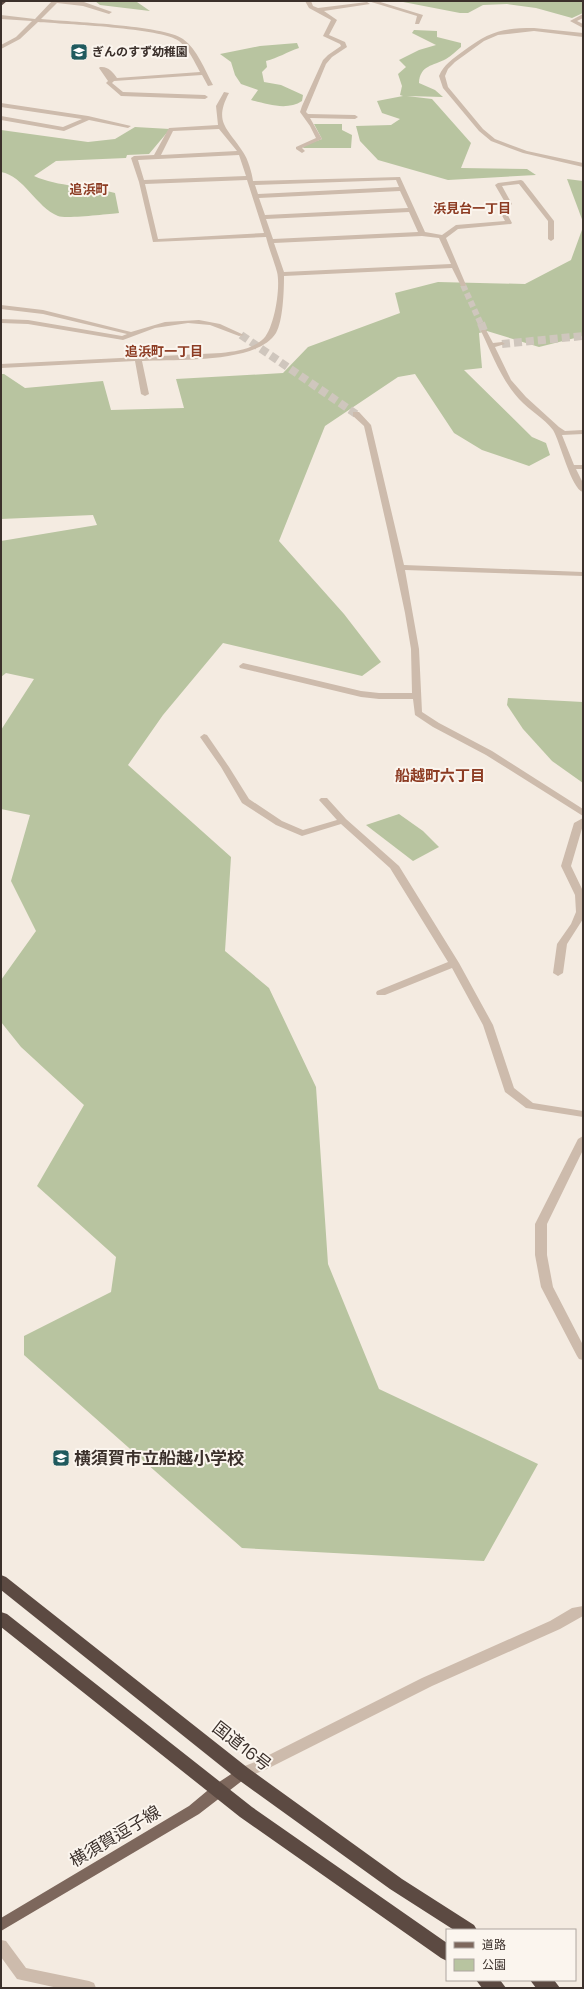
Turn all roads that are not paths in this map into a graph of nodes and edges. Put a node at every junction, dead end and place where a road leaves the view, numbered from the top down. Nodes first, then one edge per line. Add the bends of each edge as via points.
1 (4, 1) edge
2 (56, 1) edge
3 (341, 1) edge
4 (310, 3) edge
5 (369, 3) edge
6 (1, 4) edge
7 (318, 10) junction
8 (109, 12) dead end
9 (583, 16) edge
10 (1, 17) edge
11 (36, 21) junction
12 (417, 23) dead end
13 (583, 26) edge
14 (583, 34) edge
15 (1, 46) edge
16 (203, 73) junction
17 (210, 85) dead end
18 (226, 93) dead end
19 (205, 97) dead end
20 (1, 105) edge
21 (306, 116) junction
22 (355, 117) dead end
23 (1, 118) edge
24 (88, 118) junction
25 (128, 126) dead end
26 (220, 127) junction
27 (302, 151) dead end
28 (241, 153) junction
29 (157, 156) junction
30 (583, 164) edge
31 (251, 181) junction
32 (142, 182) junction
33 (402, 189) junction
34 (256, 196) junction
35 (412, 210) junction
36 (263, 217) junction
37 (422, 234) junction
38 (269, 238) junction
39 (442, 238) junction
40 (551, 239) dead end
41 (454, 266) junction
42 (281, 274) junction
43 (463, 285) tunnel mouth
44 (1, 307) edge
45 (1, 321) edge
46 (484, 331) tunnel mouth
47 (132, 333) junction
48 (241, 335) tunnel mouth
49 (502, 344) tunnel mouth
50 (490, 345) junction
51 (138, 360) junction
52 (1, 366) edge
53 (144, 394) dead end
54 (356, 414) tunnel mouth
55 (556, 429) junction
56 (583, 432) edge
57 (571, 467) junction
58 (583, 467) edge
59 (583, 490) edge
60 (400, 567) junction
61 (583, 574) edge
62 (243, 666) dead end
63 (416, 696) junction
64 (204, 737) dead end
65 (324, 800) dead end
66 (583, 813) edge
67 (343, 821) junction
68 (583, 821) edge
69 (454, 962) junction
70 (558, 973) dead end
71 (381, 993) dead end
72 (583, 1114) edge
73 (583, 1139) edge
74 (583, 1356) edge
75 (1, 1581) edge
76 (583, 1611) edge
77 (1, 1618) edge
78 (242, 1773) junction
79 (218, 1790) junction
80 (1, 1925) edge
81 (466, 1929) edge
82 (1, 1946) edge
83 (446, 1952) edge
84 (486, 1981) edge
85 (540, 1981) edge
86 (89, 1988) edge
87 (497, 1988) edge
88 (551, 1988) edge

1 - 6 highway
2 - 8 street via 84,4
2 - 11 street
3 - 4 street
4 - 7 street via 311,7
5 - 7 street
5 - 12 street via 420,15
7 - 21 street via 334,20 326,36 343,43 344,47 333,52 322,64 306,100 303,112
9 - 13 street via 574,21
10 - 11 street
11 - 15 street via 18,38
11 - 16 street via 143,30 169,35 181,40 193,54
14 - 30 street via 539,30 510,31 491,36 477,43 447,66 442,76 445,87 481,130 493,140 525,152
16 - 17 street
16 - 19 street via 115,80 110,72 102,68 111,81 109,83 121,94
18 - 26 street via 219,106
20 - 24 street
21 - 22 street
21 - 27 street via 319,138 298,148
23 - 24 street via 64,129
24 - 25 street
26 - 28 street
26 - 29 street via 171,129
28 - 29 street
28 - 31 street
29 - 32 street via 134,158
31 - 32 street
31 - 33 street via 398,178
31 - 34 street
32 - 38 street via 155,241
33 - 34 street
33 - 35 street
34 - 36 street
35 - 36 street
35 - 37 street
36 - 38 street
37 - 38 street
37 - 39 street
38 - 42 street
39 - 40 street via 456,227 509,223 502,210 509,204 498,185 521,182 551,221
39 - 41 street
41 - 42 street
41 - 43 street
42 - 51 street via 280,300 273,332 257,347 221,355
44 - 47 street via 42,312
45 - 47 street via 28,322 123,338
46 - 50 street
47 - 48 street via 174,322 195,322 218,325
49 - 50 street
50 - 55 street via 513,387
51 - 52 street
51 - 53 street
54 - 60 street via 367,425
55 - 56 street via 564,433
55 - 57 street
57 - 58 street
57 - 59 street
60 - 61 street
60 - 63 street via 414,642
62 - 63 street via 361,694
63 - 66 street via 418,713 489,753
64 - 67 street via 245,801 279,823 302,833
65 - 67 street
67 - 69 street via 394,866
68 - 70 street via 579,823 566,866 580,895 581,912 562,944
69 - 71 street
69 - 72 street via 488,1025 509,1090 530,1106
73 - 74 street via 541,1224 541,1255 547,1287
75 - 78 highway, 国道16号
76 - 78 street via 427,1682
77 - 79 highway
78 - 79 main road, 横須賀逗子線
78 - 81 highway, 国道16号 via 396,1884
79 - 80 main road, 横須賀逗子線 via 194,1810
79 - 83 highway
82 - 86 street via 22,1974
84 - 87 highway
85 - 88 highway

